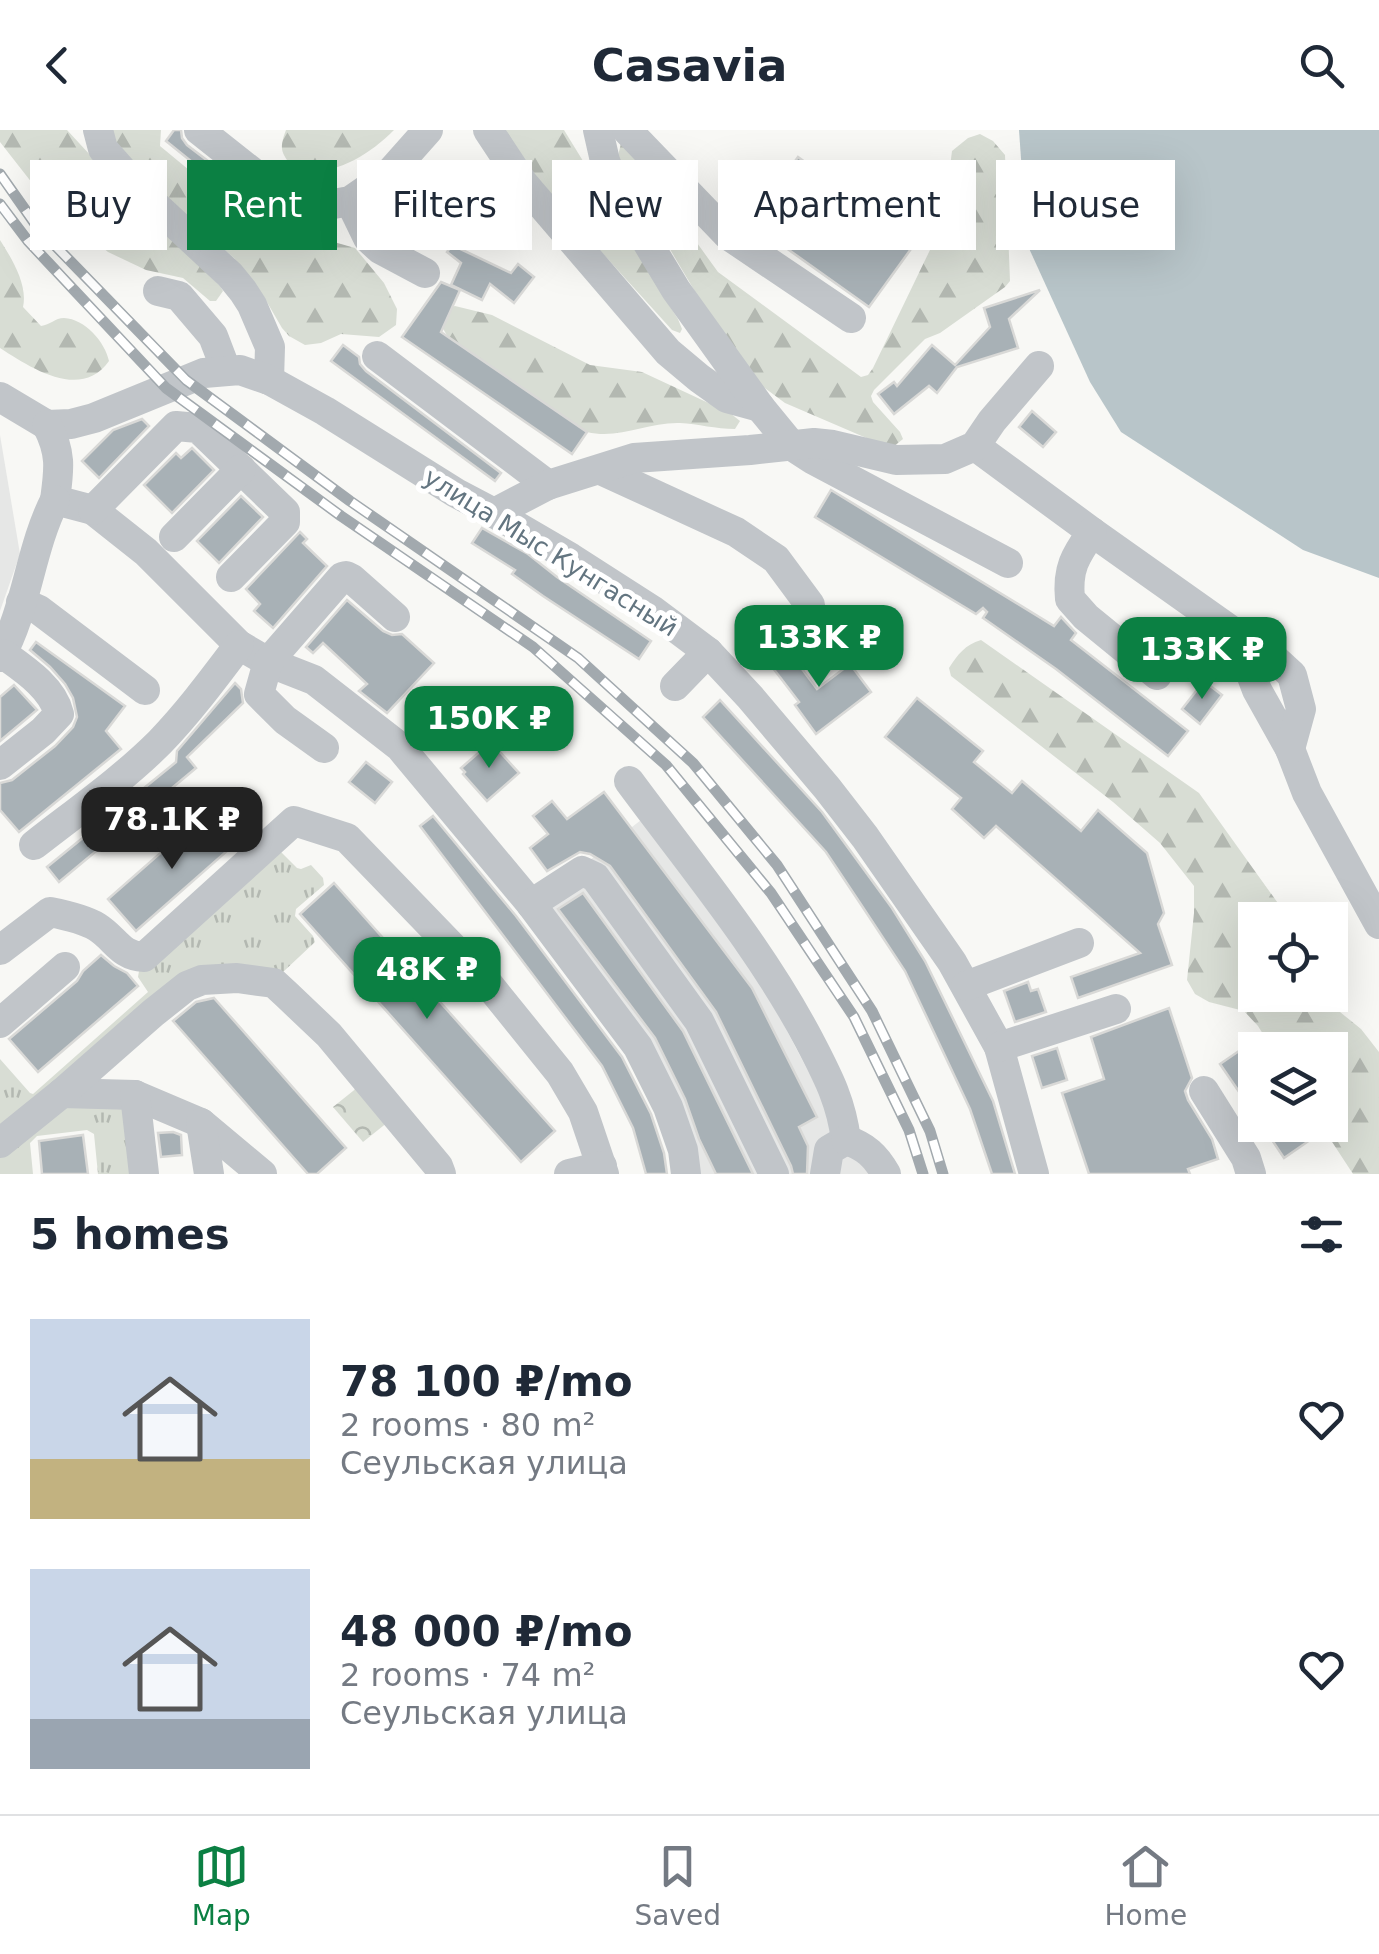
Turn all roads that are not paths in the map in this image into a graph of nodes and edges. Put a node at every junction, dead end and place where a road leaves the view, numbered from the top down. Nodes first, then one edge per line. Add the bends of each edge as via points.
1 (98, 130) edge
2 (199, 130) edge
3 (428, 130) edge
4 (488, 130) edge
5 (598, 130) edge
6 (628, 130) edge
7 (350, 202) junction
8 (425, 273) dead end
9 (158, 291) dead end
10 (851, 318) dead end
11 (377, 356) dead end
12 (1040, 366) dead end
13 (226, 370) junction
14 (269, 380) junction
15 (0, 397) edge
16 (760, 407) junction
17 (48, 425) junction
18 (792, 446) junction
19 (975, 446) junction
20 (241, 469) junction
21 (601, 470) junction
22 (548, 485) junction
23 (56, 500) junction
24 (93, 510) junction
25 (494, 513) junction
26 (1092, 532) junction
27 (174, 536) dead end
28 (1008, 564) dead end
29 (232, 577) dead end
30 (21, 602) junction
31 (810, 604) dead end
32 (395, 617) dead end
33 (239, 645) junction
34 (708, 652) junction
35 (1, 655) edge
36 (268, 662) junction
37 (1157, 675) dead end
38 (675, 686) dead end
39 (146, 690) dead end
40 (324, 748) dead end
41 (0, 766) edge
42 (629, 781) dead end
43 (34, 845) dead end
44 (530, 904) junction
45 (1379, 924) edge
46 (1079, 944) dead end
47 (0, 950) edge
48 (64, 968) dead end
49 (966, 986) junction
50 (1116, 1009) dead end
51 (0, 1023) edge
52 (999, 1047) junction
53 (1204, 1092) dead end
54 (62, 1093) junction
55 (135, 1095) junction
56 (201, 1123) junction
57 (846, 1140) junction
58 (0, 1143) edge
59 (603, 1170) edge
60 (144, 1174) edge
61 (210, 1174) edge
62 (262, 1174) edge
63 (441, 1174) edge
64 (569, 1174) edge
65 (686, 1174) edge
66 (774, 1174) edge
67 (825, 1174) edge
68 (886, 1174) edge
69 (1034, 1174) edge
70 (1251, 1174) edge

1 - 14 street via 102,150 243,291 270,346
2 - 7 street via 280,194 318,207
3 - 7 street via 389,174
4 - 16 street via 523,183 668,352 727,398
5 - 16 street via 620,196 676,290
6 - 10 street via 728,234
7 - 8 street via 368,238
9 - 13 street via 180,296 213,336
11 - 22 street
12 - 19 street
13 - 14 street, улица Мыс Кунгасный
13 - 17 street via 94,418
14 - 25 street, улица Мыс Кунгасный
15 - 17 street
16 - 18 street
17 - 23 street via 60,462
18 - 19 street via 834,444 896,460 945,459
18 - 21 street via 634,458
18 - 28 street
19 - 26 street
20 - 24 street via 198,428 176,426
20 - 27 street
20 - 29 street via 286,512 285,522
21 - 22 street
21 - 31 street via 736,532 776,559
22 - 25 street
23 - 24 street
23 - 30 street
24 - 33 street via 146,552
25 - 34 street, улица Мыс Кунгасный
26 - 37 street via 1072,565 1070,599
26 - 45 street via 1236,634 1257,690
30 - 35 street
30 - 39 street
32 - 36 street via 342,577
33 - 36 street
33 - 43 street via 174,728
34 - 38 street
34 - 49 street, улица Мыс Кунгасный via 865,837
35 - 41 street via 56,701 59,714
36 - 40 street via 259,694
36 - 44 street via 314,680 400,747
42 - 57 street via 794,1011 835,1094
44 - 65 street via 638,1048 668,1107
44 - 66 street via 582,871 595,877 698,1021
46 - 49 street
47 - 59 street via 50,912 96,926 127,954 144,957 294,821 340,834 489,985 560,1073 583,1112
48 - 51 street
49 - 52 street, улица Мыс Кунгасный
50 - 52 street
52 - 69 street, улица Мыс Кунгасный
53 - 70 street
54 - 55 street
54 - 58 street
54 - 63 street via 188,986 233,978 274,983 330,1035
55 - 56 street
55 - 60 street
56 - 61 street
56 - 62 street
57 - 67 street via 829,1150
57 - 68 street via 861,1144
59 - 64 street

